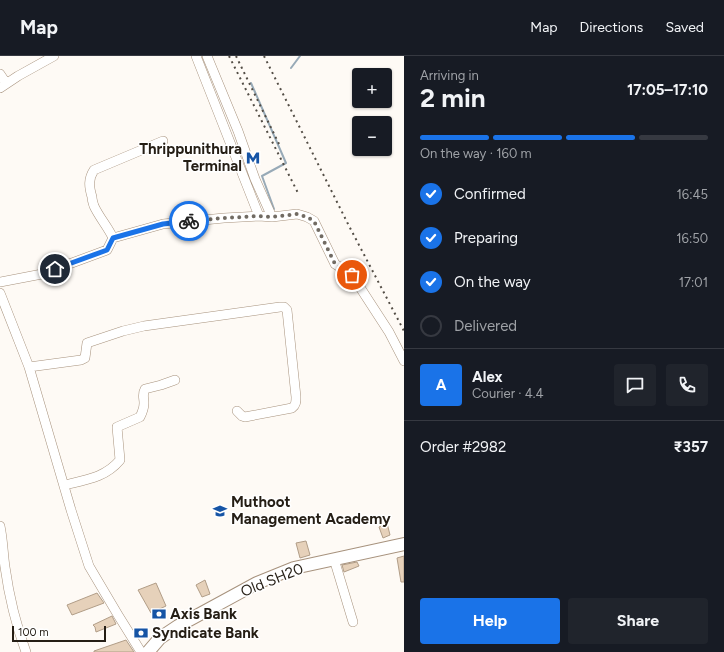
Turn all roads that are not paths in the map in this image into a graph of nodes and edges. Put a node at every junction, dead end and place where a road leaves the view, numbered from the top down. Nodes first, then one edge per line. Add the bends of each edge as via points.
1 (54, 56) edge
2 (196, 56) edge
3 (207, 56) edge
4 (0, 74) edge
5 (3, 86) edge
6 (163, 141) dead end
7 (259, 216) junction
8 (272, 217) junction
9 (113, 238) junction
10 (0, 282) edge
11 (0, 293) edge
12 (404, 361) edge
13 (29, 367) junction
14 (175, 380) dead end
15 (237, 411) dead end
16 (64, 486) junction
17 (0, 526) edge
18 (404, 544) edge
19 (2, 558) edge
20 (334, 559) junction
21 (353, 622) dead end
22 (151, 649) edge
23 (26, 652) edge
24 (141, 652) edge

1 - 5 street
2 - 7 street
3 - 8 street
4 - 5 street
6 - 9 street via 94,170 91,175 89,181 93,205
7 - 8 street
7 - 9 street via 163,224
8 - 12 street via 297,214 314,221 335,264 352,275 389,332
9 - 10 street via 107,250 42,274
11 - 13 street
13 - 15 street via 81,360 85,358 87,343 124,330 284,307 287,310 296,402 292,408 245,417
13 - 16 street
14 - 16 street via 144,389 140,418 117,427 120,460 116,464 97,477
16 - 24 street via 89,566
17 - 19 street
18 - 20 main road, Old SH20
19 - 23 street
20 - 21 street
20 - 22 main road, Old SH20 via 294,568 256,583 178,626 160,638

